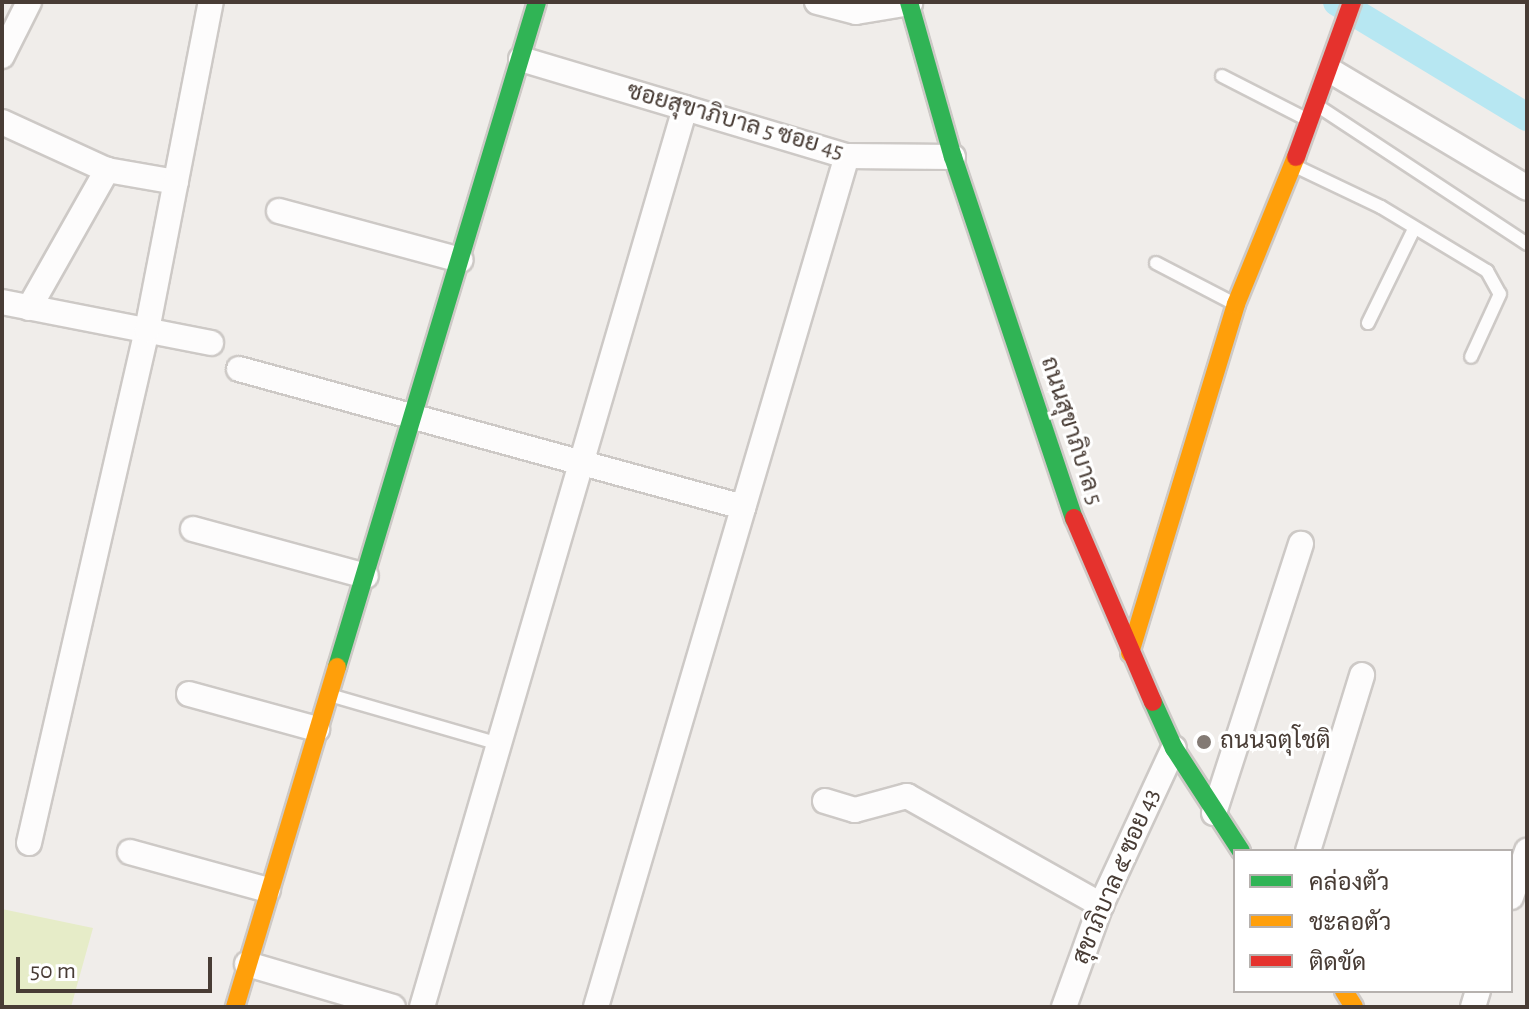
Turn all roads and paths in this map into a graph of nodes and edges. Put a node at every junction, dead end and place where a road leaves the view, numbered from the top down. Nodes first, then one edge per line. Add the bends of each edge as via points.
1 (29, 2) edge
2 (211, 2) edge
3 (537, 2) edge
4 (817, 2) edge
5 (910, 2) edge
6 (1352, 2) edge
7 (2, 56) edge
8 (521, 59) junction
9 (1331, 71) junction
10 (1222, 76) dead end
11 (685, 108) junction
12 (1312, 112) junction
13 (2, 122) edge
14 (847, 156) junction
15 (953, 157) junction
16 (1290, 164) junction
17 (107, 170) junction
18 (176, 182) junction
19 (1527, 188) edge
20 (279, 211) dead end
21 (1414, 229) junction
22 (1527, 244) edge
23 (460, 260) junction
24 (1156, 263) dead end
25 (2, 302) edge
26 (1236, 304) junction
27 (29, 308) junction
28 (1368, 323) dead end
29 (147, 330) junction
30 (211, 343) dead end
31 (1471, 357) dead end
32 (239, 369) dead end
33 (413, 418) junction
34 (582, 461) junction
35 (743, 507) junction
36 (193, 529) dead end
37 (1301, 544) dead end
38 (366, 576) junction
39 (1130, 653) junction
40 (1362, 675) dead end
41 (189, 694) dead end
42 (328, 695) junction
43 (317, 729) junction
44 (499, 744) junction
45 (1174, 748) junction
46 (825, 801) dead end
47 (1214, 813) junction
48 (29, 843) dead end
49 (1240, 849) edge
50 (1309, 849) edge
51 (1527, 851) edge
52 (130, 852) dead end
53 (268, 890) junction
54 (1513, 891) edge
55 (1101, 905) junction
56 (247, 964) junction
57 (235, 1007) edge
58 (393, 1007) edge
59 (422, 1007) edge
60 (596, 1007) edge
61 (1064, 1007) edge

1 - 7 street
2 - 18 street
3 - 8 street
4 - 5 street via 856,12
5 - 15 street, ถนนสุขาภิบาล 5
6 - 9 street via 1339,29
8 - 11 street, ซอยสุขาภิบาล 5 ซอย 45
8 - 23 street
9 - 12 street
9 - 19 street
10 - 12 lane
11 - 14 street, ซอยสุขาภิบาล 5 ซอย 45
11 - 34 street
12 - 16 street
12 - 22 lane
13 - 17 street
14 - 15 street, ซอยสุขาภิบาล 5 ซอย 45
14 - 35 street
15 - 39 street, ถนนสุขาภิบาล 5 via 1089,563
16 - 21 lane
16 - 26 street
17 - 18 street
17 - 27 street
18 - 29 street
20 - 23 street
21 - 28 lane
21 - 31 lane via 1487,271 1497,283 1500,294
23 - 33 street
24 - 26 lane
25 - 27 street
26 - 39 street
27 - 29 street
29 - 30 street
29 - 48 street
32 - 33 street
33 - 34 street
33 - 38 street
34 - 35 street
34 - 44 street
35 - 60 street
36 - 38 street
37 - 47 street
38 - 42 street
39 - 45 street, ถนนสุขาภิบาล 5
40 - 50 street
41 - 43 street
42 - 43 street
42 - 44 lane
43 - 53 street
44 - 59 street
45 - 47 street, ถนนสุขาภิบาล 5
45 - 55 street, สุขาภิบาล ๕ ซอย 43
46 - 55 street via 855,810 907,796
47 - 49 street, ถนนสุขาภิบาล 5
51 - 54 street
52 - 53 street
53 - 56 street
55 - 61 street, สุขาภิบาล ๕ ซอย 43
56 - 57 street
56 - 58 street

